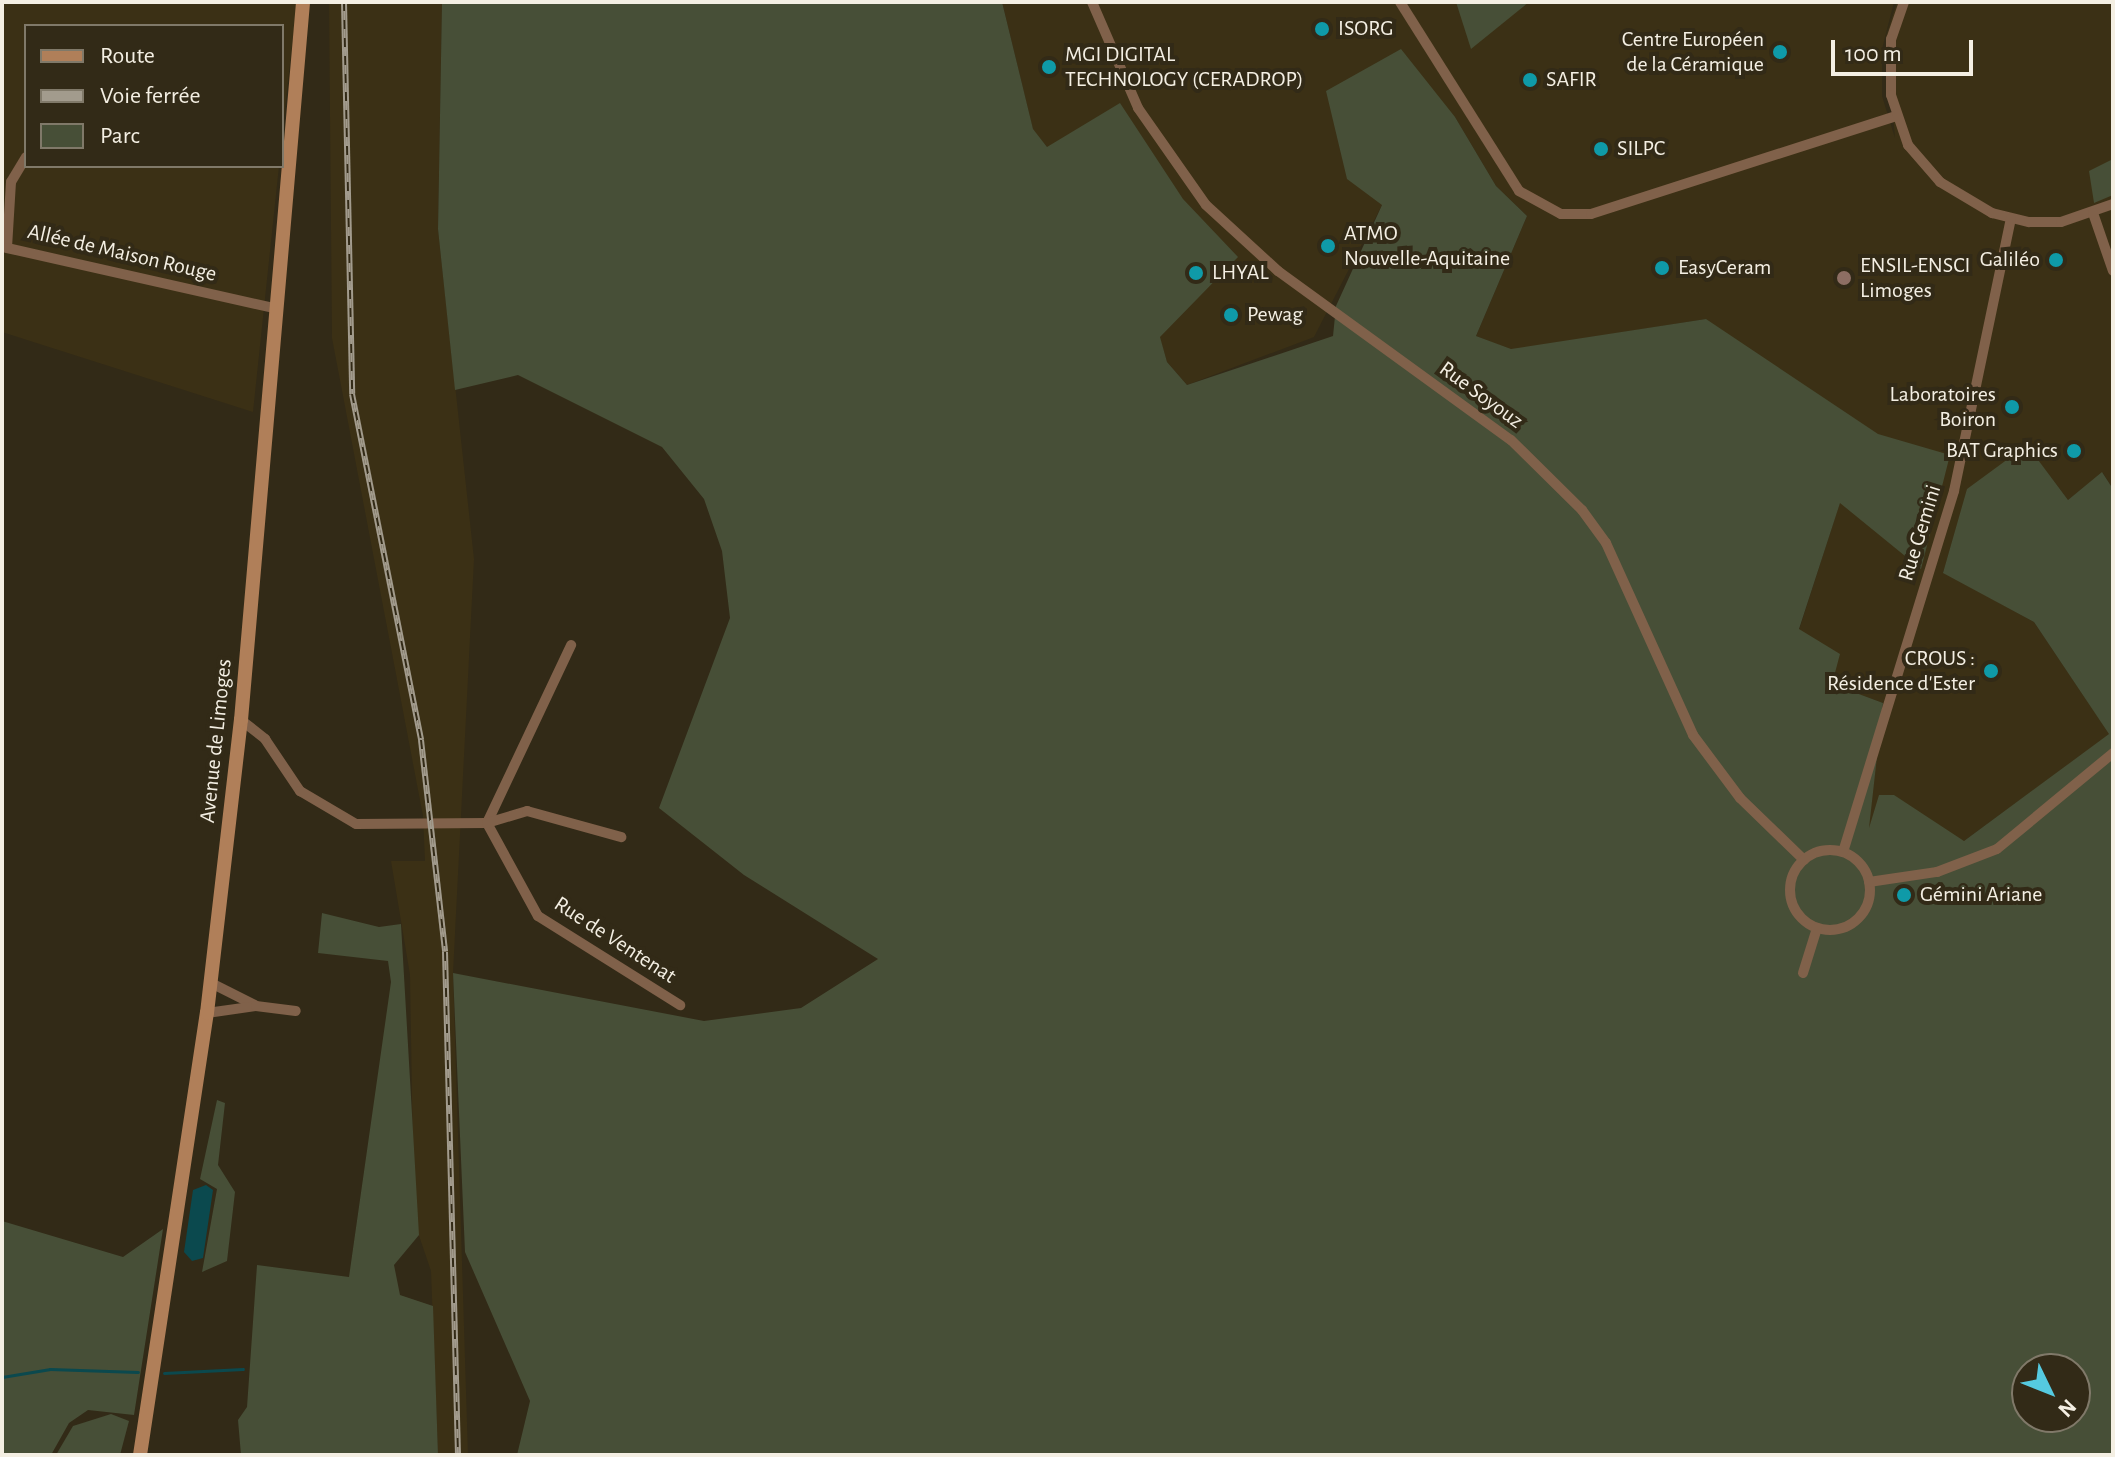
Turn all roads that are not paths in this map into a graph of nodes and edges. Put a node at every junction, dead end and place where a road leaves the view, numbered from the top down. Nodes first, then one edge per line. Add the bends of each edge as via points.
1 (303, 2) edge
2 (1092, 2) edge
3 (1400, 2) edge
4 (1904, 2) edge
5 (1897, 116) junction
6 (24, 160) edge
7 (2113, 204) edge
8 (2093, 213) junction
9 (2011, 219) junction
10 (2113, 271) edge
11 (274, 308) junction
12 (571, 645) dead end
13 (241, 720) junction
14 (2113, 753) edge
15 (487, 823) junction
16 (621, 837) dead end
17 (1843, 852) junction
18 (1804, 860) junction
19 (1869, 882) junction
20 (1817, 928) junction
21 (1803, 973) dead end
22 (211, 983) junction
23 (680, 1005) dead end
24 (256, 1006) junction
25 (296, 1011) dead end
26 (207, 1013) junction
27 (143, 1426) junction
28 (132, 1455) edge
29 (140, 1455) edge

1 - 11 main road, Avenue de Limoges
2 - 18 street, Rue Soyouz via 1138,108 1206,205 1278,271 1511,440 1582,510 1606,543 1693,735 1740,798
3 - 5 street via 1519,191 1561,214 1591,214
4 - 5 street via 1888,61
5 - 9 street via 1908,145 1940,182
6 - 11 street, Allée de Maison Rouge via 11,182 7,248
7 - 8 street
8 - 9 street via 2061,222
8 - 10 street
9 - 17 street, Rue Gemini via 1954,491
11 - 13 main road, Avenue de Limoges
12 - 15 street
13 - 15 street via 265,739 300,791 356,824 451,828
13 - 22 main road, Avenue de Limoges
14 - 19 street via 2018,836 1985,855 1937,872
15 - 16 street via 527,811
15 - 23 street, Rue de Ventenat via 538,916
17 - 18 street
17 - 19 street
18 - 20 street via 1790,898
19 - 20 street via 1857,920
20 - 21 street
22 - 24 street
22 - 26 main road, Avenue de Limoges
24 - 25 street
24 - 26 street
26 - 27 main road, Avenue de Limoges
27 - 28 main road
27 - 29 main road

